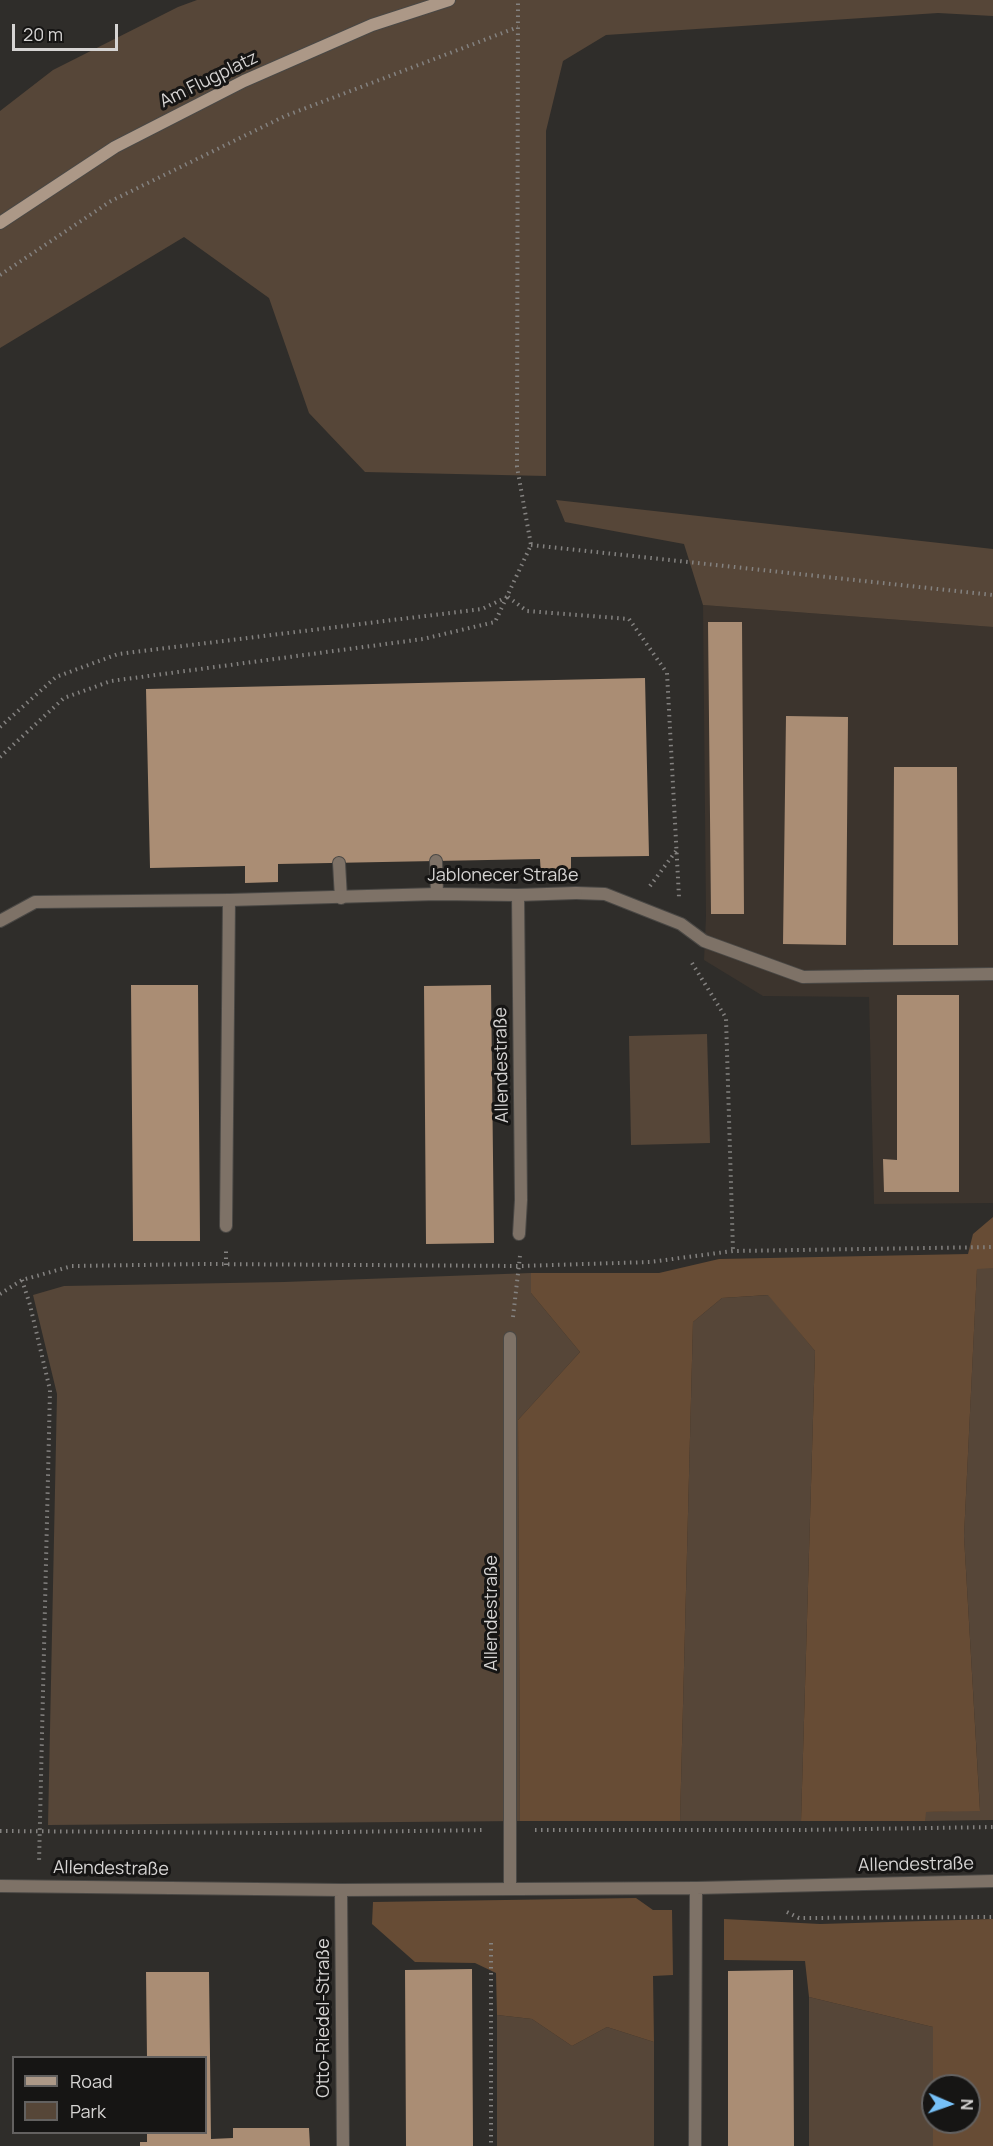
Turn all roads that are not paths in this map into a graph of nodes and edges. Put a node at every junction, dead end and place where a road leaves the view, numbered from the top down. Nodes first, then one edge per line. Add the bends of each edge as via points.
1 (449, 0) edge
2 (0, 223) edge
3 (436, 861) dead end
4 (339, 863) dead end
5 (437, 894) junction
6 (518, 895) junction
7 (341, 898) junction
8 (229, 900) junction
9 (0, 921) edge
10 (993, 974) edge
11 (226, 1226) dead end
12 (519, 1234) dead end
13 (510, 1338) road end
14 (993, 1881) edge
15 (0, 1886) edge
16 (510, 1888) junction
17 (696, 1888) junction
18 (341, 1890) junction
19 (342, 2146) edge
20 (695, 2146) edge

1 - 2 main road, Am Flugplatz via 372,26 244,81 115,147
3 - 5 street
4 - 7 street
5 - 6 street, Jablonecer Straße
5 - 7 street, Jablonecer Straße
6 - 10 street, Jablonecer Straße via 605,894 681,924 704,941 803,977
6 - 12 street, Allendestraße
7 - 8 street, Jablonecer Straße
8 - 9 street, Jablonecer Straße via 35,902
8 - 11 street
13 - 16 street, Allendestraße
14 - 17 street, Allendestraße
15 - 18 street, Allendestraße
16 - 17 street, Allendestraße
16 - 18 street, Allendestraße
17 - 20 street
18 - 19 street, Otto-Riedel-Straße

